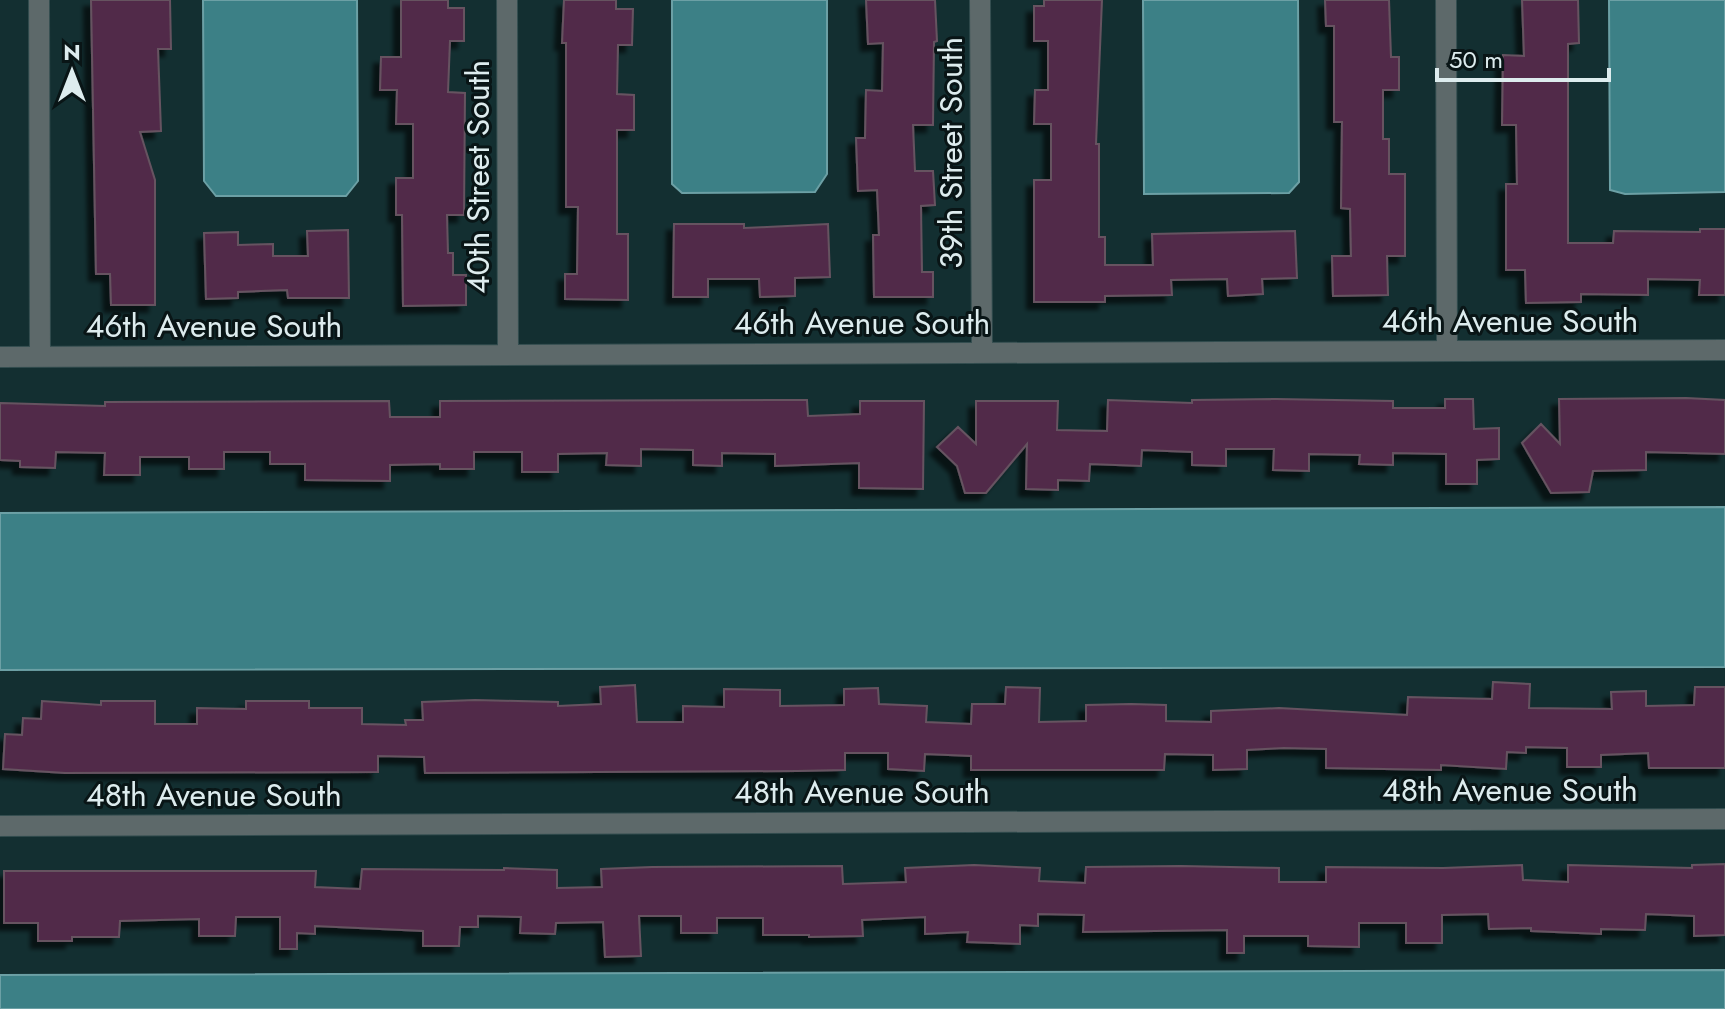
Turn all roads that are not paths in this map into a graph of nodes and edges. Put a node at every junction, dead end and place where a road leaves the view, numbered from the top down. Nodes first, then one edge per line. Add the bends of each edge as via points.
1 (39, 0) edge
2 (507, 0) edge
3 (980, 0) edge
4 (1446, 0) edge
5 (1725, 350) edge
6 (1447, 351) junction
7 (982, 353) junction
8 (508, 354) junction
9 (0, 357) edge
10 (40, 357) junction
11 (1725, 819) edge
12 (0, 826) edge

1 - 10 street
2 - 8 street, 40th Street South
3 - 7 street, 39th Street South
4 - 6 street
5 - 6 street, 46th Avenue South
6 - 7 street, 46th Avenue South
7 - 8 street, 46th Avenue South
8 - 10 street, 46th Avenue South
9 - 10 street, 46th Avenue South
11 - 12 street, 48th Avenue South

